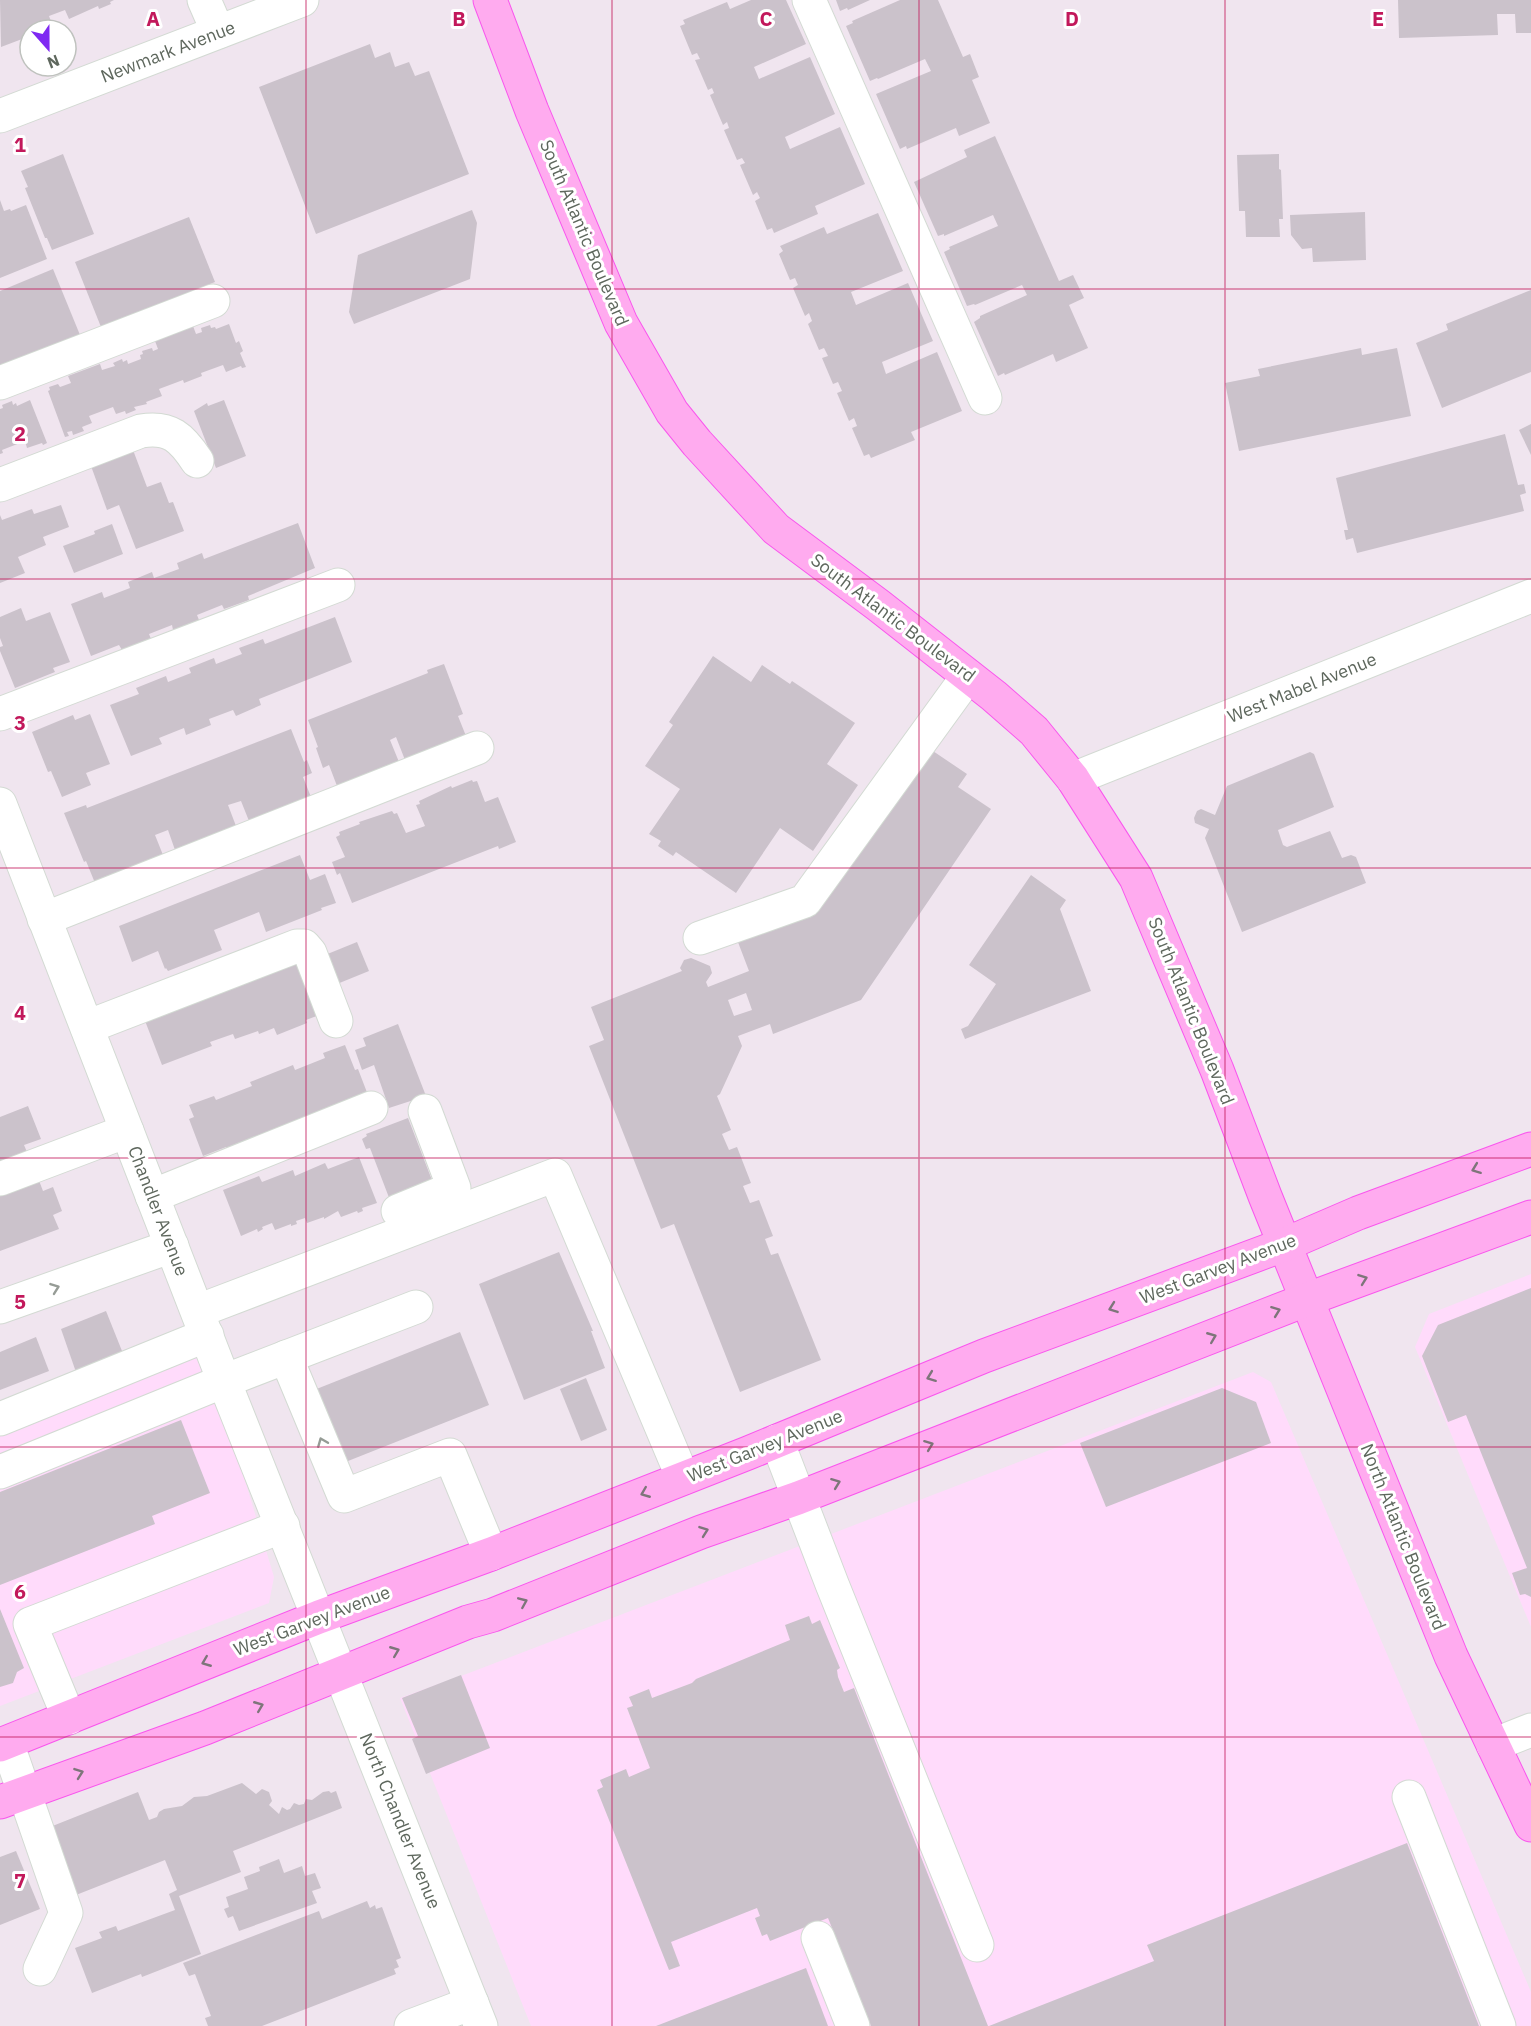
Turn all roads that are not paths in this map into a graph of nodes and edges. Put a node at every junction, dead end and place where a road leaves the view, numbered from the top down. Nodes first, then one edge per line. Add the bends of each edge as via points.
1 (204, 0) edge
2 (302, 0) edge
3 (490, 0) edge
4 (809, 0) edge
5 (218, 32) junction
6 (0, 116) edge
7 (213, 301) dead end
8 (0, 383) edge
9 (986, 398) dead end
10 (197, 461) dead end
11 (0, 485) edge
12 (338, 585) dead end
13 (1531, 596) edge
14 (968, 676) junction
15 (0, 714) edge
16 (477, 748) dead end
17 (1073, 779) junction
18 (0, 804) edge
19 (12, 872) edge
20 (44, 919) junction
21 (279, 935) dead end
22 (700, 939) dead end
23 (83, 1019) junction
24 (336, 1021) dead end
25 (371, 1108) dead end
26 (424, 1111) dead end
27 (127, 1131) junction
28 (1531, 1149) edge
29 (0, 1179) edge
30 (152, 1196) junction
31 (1531, 1217) edge
32 (1286, 1244) junction
33 (172, 1246) junction
34 (1308, 1299) junction
35 (0, 1307) edge
36 (416, 1307) dead end
37 (198, 1313) junction
38 (286, 1357) junction
39 (224, 1381) junction
40 (0, 1419) edge
41 (777, 1441) junction
42 (0, 1472) edge
43 (683, 1478) junction
44 (798, 1498) junction
45 (283, 1526) junction
46 (491, 1554) junction
47 (319, 1617) junction
48 (341, 1673) junction
49 (69, 1718) junction
50 (1531, 1730) edge
51 (3, 1744) edge
52 (1493, 1745) junction
53 (12, 1797) edge
54 (1409, 1797) dead end
55 (1531, 1825) edge
56 (818, 1938) dead end
57 (977, 1945) dead end
58 (40, 1969) dead end
59 (476, 2015) edge
60 (411, 2026) edge
61 (853, 2026) edge
62 (1498, 2026) edge

1 - 5 street
2 - 5 street, Newmark Avenue
3 - 14 main road, South Atlantic Boulevard via 621,323 672,412 776,529
4 - 9 street
5 - 6 street, Newmark Avenue
7 - 8 street
10 - 11 street via 186,443 154,429
12 - 15 street
13 - 17 street, West Mabel Avenue
14 - 17 main road, South Atlantic Boulevard via 1034,731
14 - 22 street via 805,901
16 - 20 street
17 - 32 main road, South Atlantic Boulevard via 1136,878
18 - 19 street, Chandler Avenue
19 - 20 street, Chandler Avenue
20 - 23 street, Chandler Avenue
21 - 23 street
23 - 24 street via 304,946
23 - 27 street, Chandler Avenue
25 - 30 street
26 - 37 street via 454,1188
27 - 29 street
27 - 30 street, Chandler Avenue
28 -> 32 main road, West Garvey Avenue
30 - 33 street, Chandler Avenue
34 -> 31 main road
32 - 34 main road, North Atlantic Boulevard
32 -> 41 main road, West Garvey Avenue via 984,1356
35 -> 33 street
33 - 37 street, Chandler Avenue
44 -> 34 main road
34 - 52 main road, North Atlantic Boulevard via 1451,1656
36 - 38 street
37 - 39 street, Chandler Avenue
37 - 40 street
37 - 43 street via 555,1175
38 - 39 street
46 -> 38 street via 450,1455 344,1496
39 - 42 street
39 - 45 street, Chandler Avenue
41 - 43 main road, West Garvey Avenue
41 - 44 street
43 -> 46 main road, West Garvey Avenue
48 -> 44 main road via 690,1536
44 - 57 street
45 - 47 street, Chandler Avenue
45 - 49 street via 30,1624
46 - 47 main road, West Garvey Avenue
47 - 48 street, North Chandler Avenue
47 -> 49 main road, West Garvey Avenue
53 -> 48 main road via 205,1728
48 - 59 street, North Chandler Avenue
49 - 51 main road, West Garvey Avenue
50 - 52 street
51 - 53 street
52 - 55 main road, North Atlantic Boulevard
53 - 58 street via 66,1913
54 - 62 street
56 - 61 street
59 - 60 street

